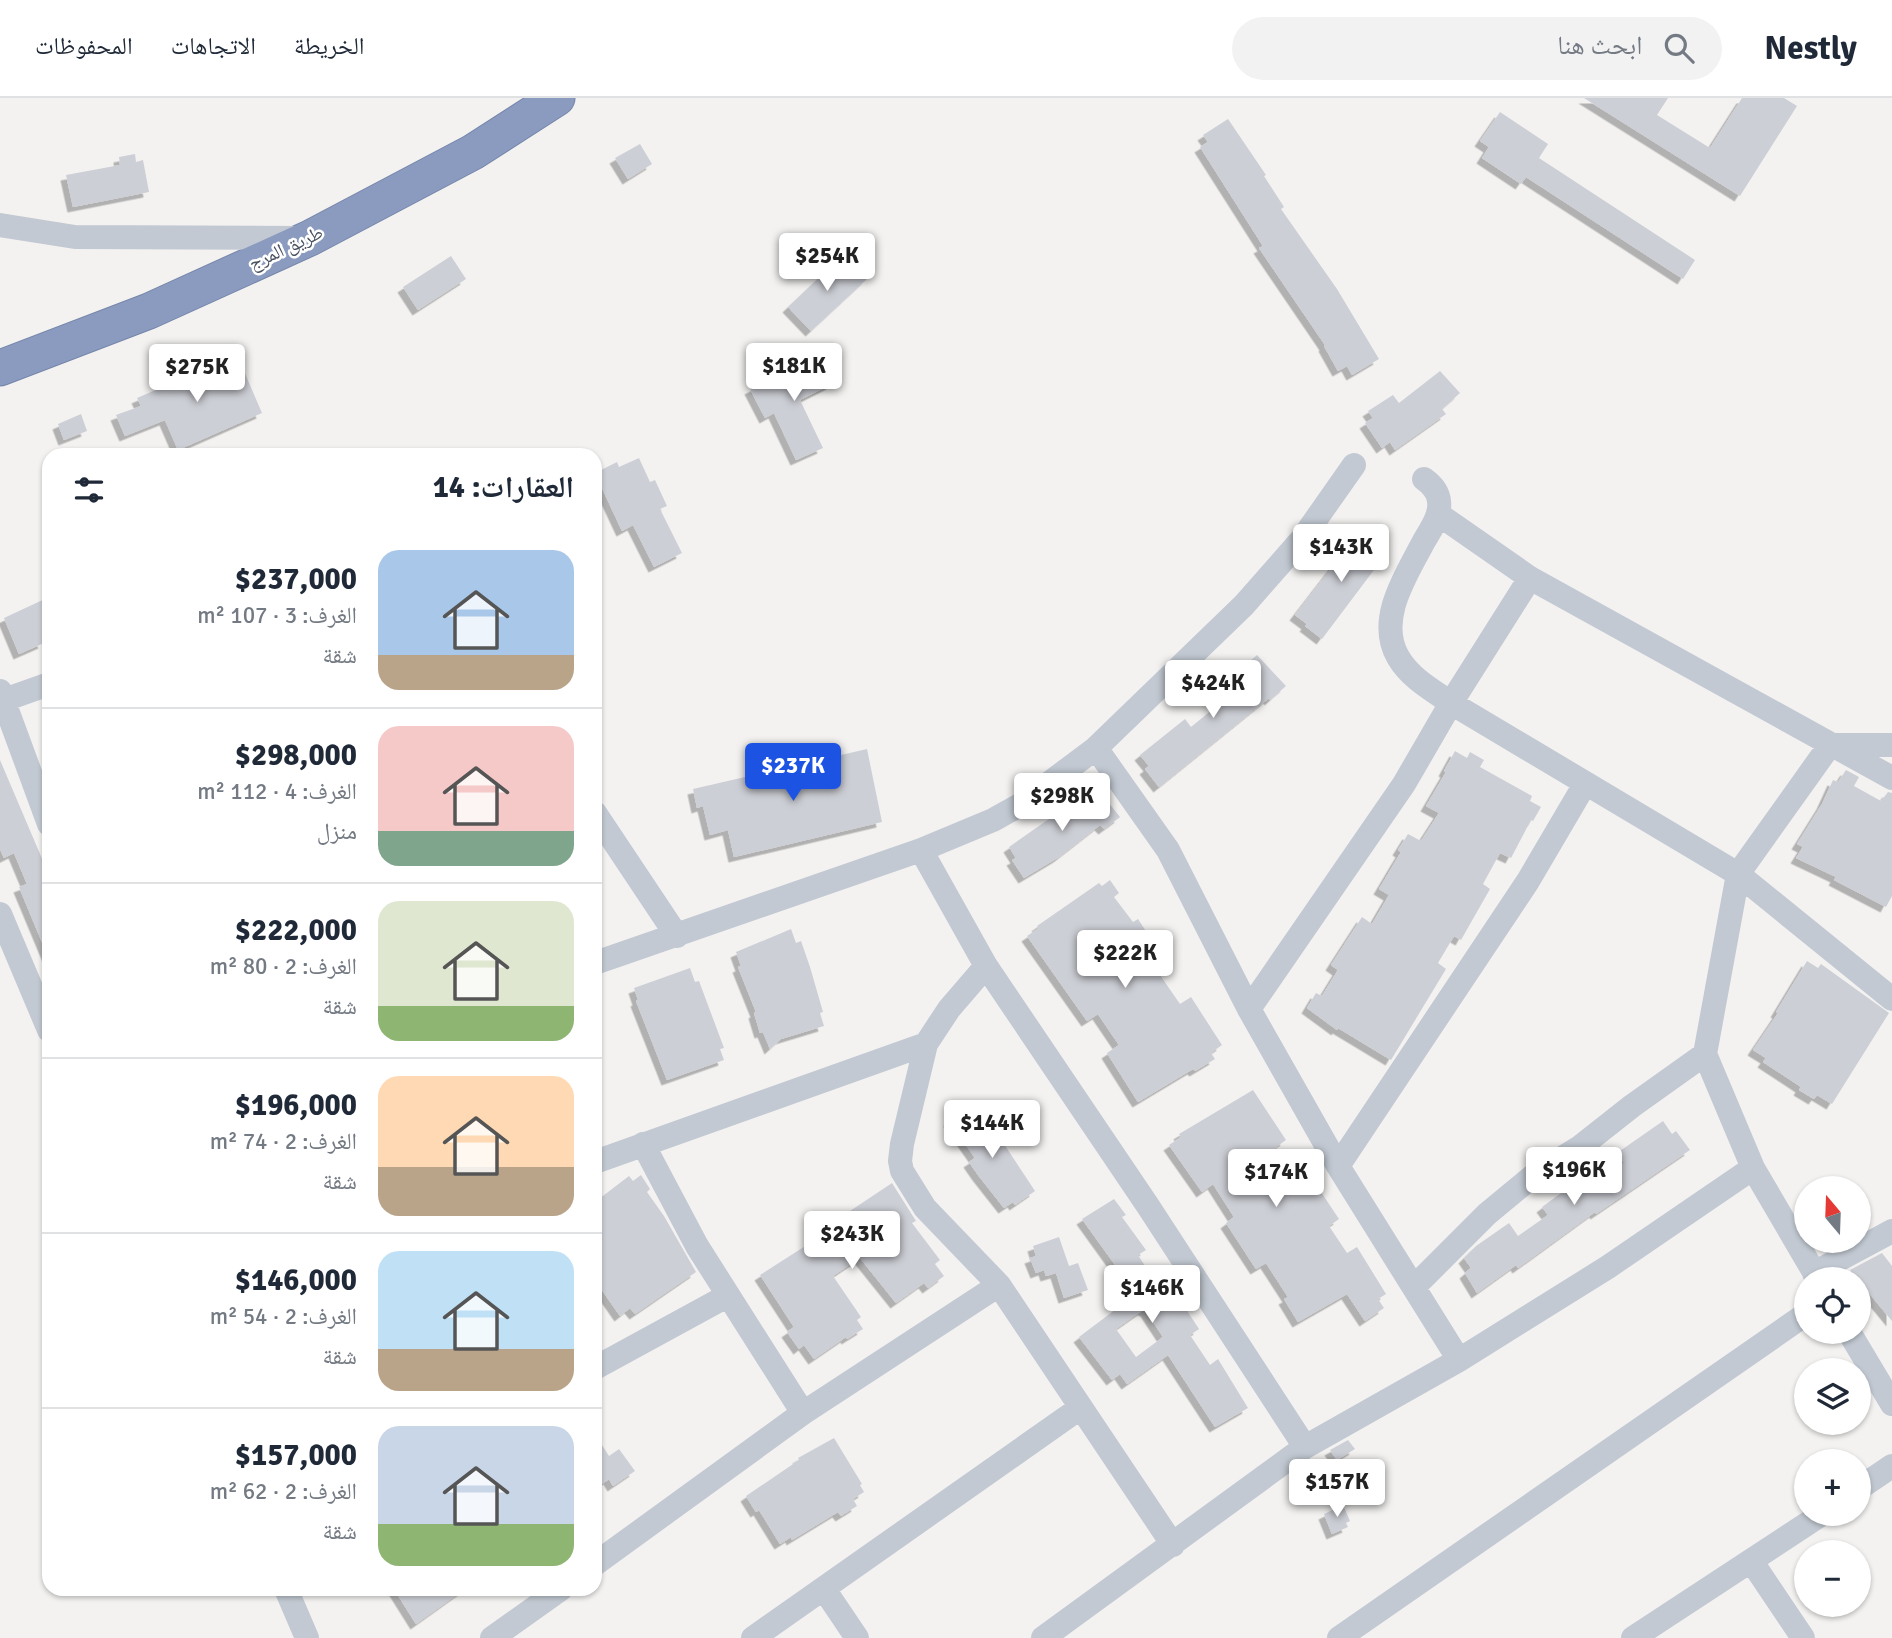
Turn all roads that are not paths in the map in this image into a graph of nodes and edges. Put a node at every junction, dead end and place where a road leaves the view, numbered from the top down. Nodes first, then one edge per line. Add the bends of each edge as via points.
1 (557, 98) edge
2 (0, 225) edge
3 (310, 238) junction
4 (0, 368) edge
5 (1354, 465) dead end
6 (1424, 479) dead end
7 (1438, 514) junction
8 (1530, 578) junction
9 (42, 686) edge
10 (2, 696) edge
11 (1451, 703) junction
12 (1830, 745) junction
13 (1892, 745) edge
14 (1096, 748) junction
15 (1892, 778) edge
16 (1586, 784) junction
17 (42, 805) edge
18 (602, 824) edge
19 (920, 850) junction
20 (1738, 874) junction
21 (0, 914) edge
22 (677, 936) junction
23 (602, 961) edge
24 (986, 966) junction
25 (1892, 999) edge
26 (1249, 1009) junction
27 (42, 1013) edge
28 (926, 1044) junction
29 (1705, 1054) junction
30 (643, 1144) junction
31 (602, 1159) edge
32 (1338, 1166) junction
33 (1753, 1168) junction
34 (1892, 1231) edge
35 (1811, 1267) edge
36 (1831, 1267) edge
37 (999, 1285) junction
38 (1413, 1287) junction
39 (727, 1296) junction
40 (1794, 1323) edge
41 (1856, 1344) edge
42 (1458, 1360) junction
43 (602, 1364) edge
44 (1892, 1404) edge
45 (1080, 1408) junction
46 (803, 1413) junction
47 (1305, 1447) junction
48 (1892, 1466) edge
49 (1871, 1480) edge
50 (1804, 1526) edge
51 (1173, 1545) junction
52 (602, 1559) edge
53 (1752, 1562) junction
54 (824, 1588) junction
55 (289, 1596) edge
56 (552, 1596) edge
57 (1369, 1629) edge
58 (499, 1636) edge
59 (307, 1638) edge
60 (753, 1638) edge
61 (857, 1638) edge
62 (1043, 1638) edge
63 (1339, 1638) edge
64 (1633, 1638) edge
65 (1803, 1638) edge

1 - 3 highway, طريق المرج via 473,152
2 - 3 street via 75,237
3 - 4 highway, طريق المرج via 149,311
5 - 14 street via 1302,539 1244,605
6 - 7 street via 1440,499
7 - 8 street
7 - 11 street via 1399,591 1390,628 1396,655 1405,668
8 - 11 street
8 - 12 street
9 - 10 street
10 - 17 street
11 - 16 street
11 - 26 street via 1404,784
12 - 13 street
12 - 15 street
12 - 20 street
14 - 19 street via 1020,805
14 - 26 street via 1168,850
16 - 20 street
16 - 32 street via 1528,881
18 - 22 street
19 - 22 street
19 - 24 street
20 - 25 street
20 - 29 street
21 - 27 street
22 - 23 street
24 - 28 street
24 - 47 street
26 - 32 street
28 - 30 street
28 - 37 street via 902,1144 902,1171 925,1208
29 - 33 street
29 - 38 street via 1580,1147 1533,1176
30 - 31 street
30 - 39 street
32 - 38 street
33 - 35 street
33 - 42 street via 1608,1267
34 - 36 street
37 - 45 street
37 - 46 street
38 - 42 street
39 - 43 street
39 - 46 street
40 - 57 street
41 - 44 street
42 - 47 street
45 - 51 street
45 - 54 street
46 - 52 street
47 - 51 street
48 - 49 street
50 - 53 street
51 - 62 street
53 - 64 street
53 - 65 street
54 - 60 street
54 - 61 street
55 - 59 street
56 - 58 street
57 - 63 street

